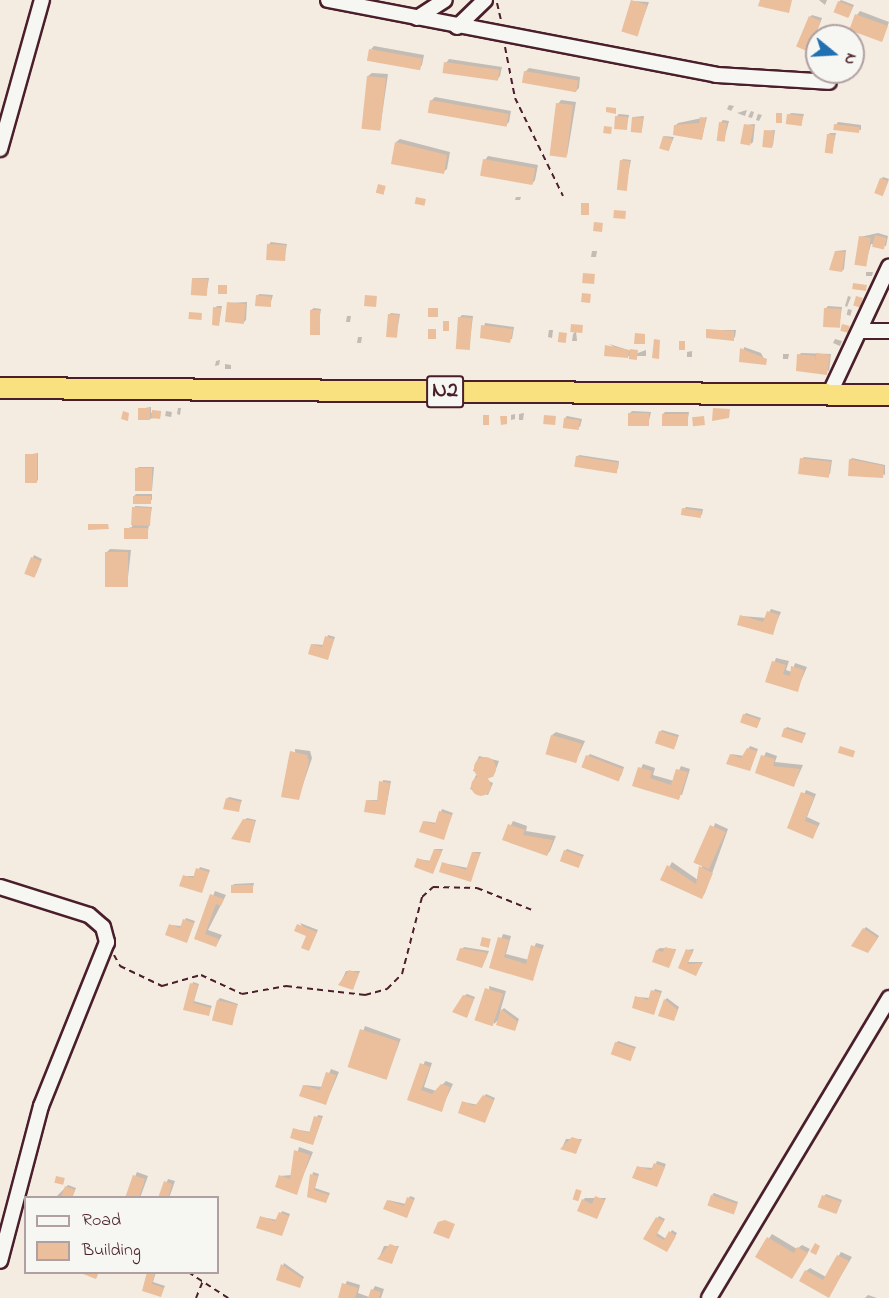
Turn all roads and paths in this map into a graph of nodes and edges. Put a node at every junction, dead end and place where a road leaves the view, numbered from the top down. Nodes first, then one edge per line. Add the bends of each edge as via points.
1 (42, 0) edge
2 (328, 0) edge
3 (446, 0) edge
4 (485, 0) edge
5 (496, 0) edge
6 (417, 18) junction
7 (457, 27) junction
8 (504, 37) junction
9 (805, 80) edge
10 (0, 149) edge
11 (563, 196) dead end
12 (889, 267) edge
13 (860, 331) junction
14 (889, 331) edge
15 (0, 388) edge
16 (889, 395) edge
17 (828, 397) junction
18 (0, 886) edge
19 (532, 910) dead end
20 (107, 942) junction
21 (889, 998) edge
22 (0, 1261) edge
23 (191, 1274) edge
24 (203, 1281) junction
25 (196, 1298) edge
26 (228, 1298) edge
27 (709, 1298) edge

1 - 10 street
2 - 6 street
3 - 6 street
4 - 7 street
5 - 8 path
6 - 7 street
7 - 8 street
8 - 9 street via 716,75
8 - 11 path via 515,98
12 - 13 street
13 - 14 street
13 - 17 street
15 - 17 highway, N2
16 - 17 highway, N2
18 - 20 street via 89,915 104,927
19 - 20 path via 477,888 433,888 422,897 402,974 387,989 365,995 286,986 242,994 201,975 162,986 120,966
20 - 22 street via 42,1106
21 - 27 street
23 - 24 path
24 - 25 path
24 - 26 path

